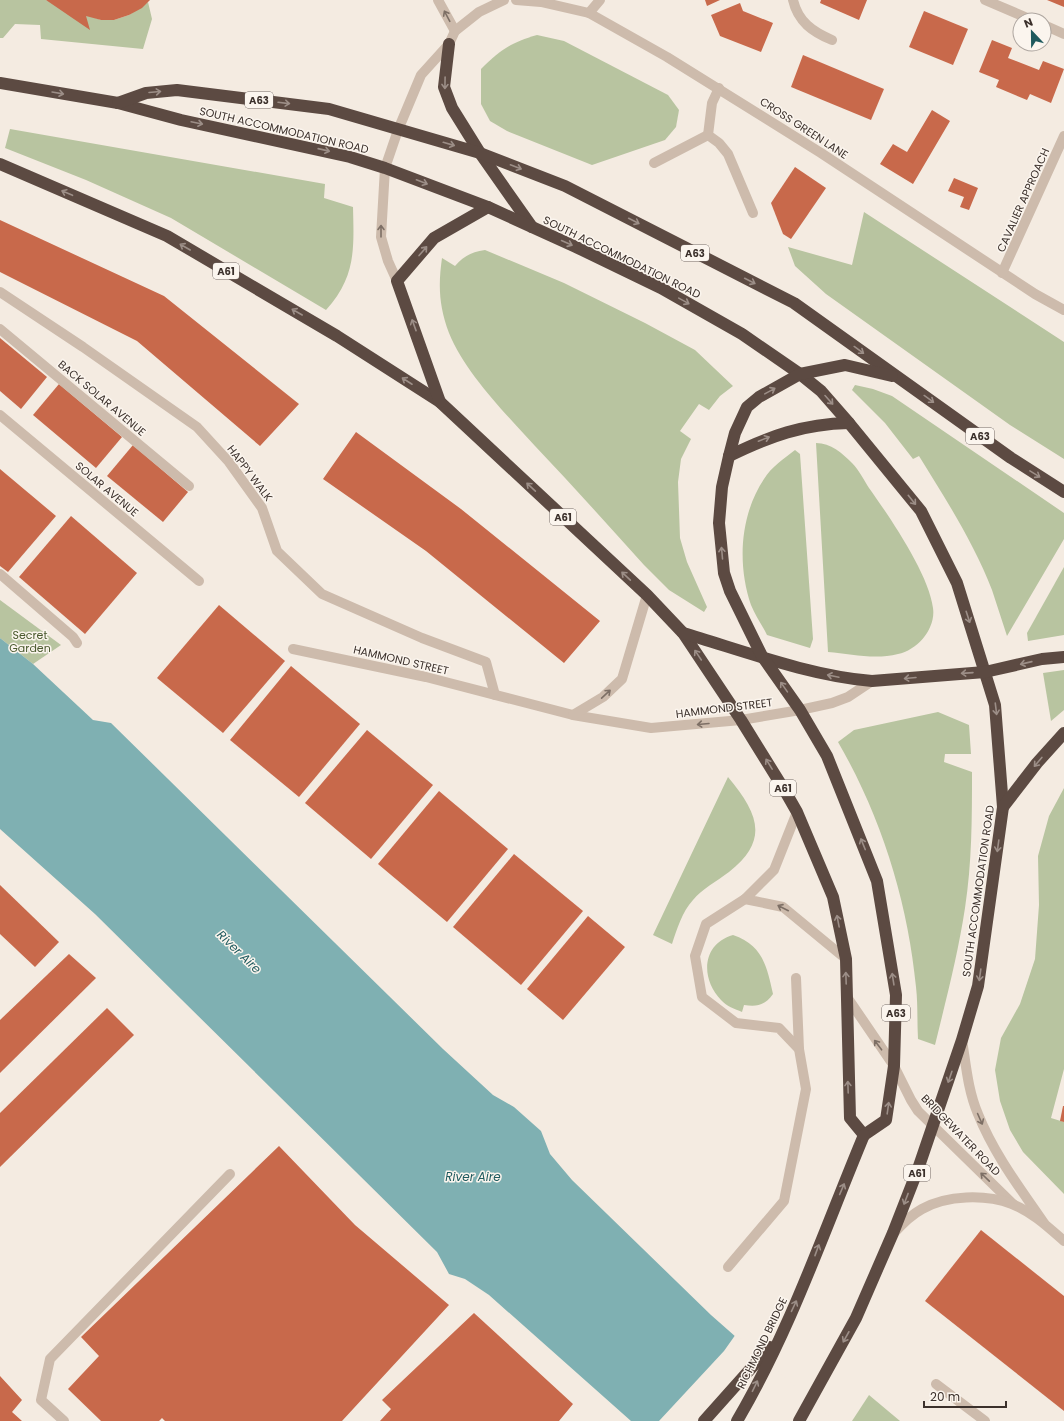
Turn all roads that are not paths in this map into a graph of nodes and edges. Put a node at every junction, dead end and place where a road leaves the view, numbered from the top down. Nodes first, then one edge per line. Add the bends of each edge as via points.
1 (438, 0) edge
2 (504, 0) edge
3 (516, 0) edge
4 (600, 0) edge
5 (793, 0) edge
6 (985, 0) edge
7 (1013, 12) edge
8 (589, 13) junction
9 (1052, 29) edge
10 (455, 31) junction
11 (1064, 34) edge
12 (832, 40) dead end
13 (449, 44) junction
14 (0, 83) edge
15 (719, 88) junction
16 (118, 103) junction
17 (398, 130) junction
18 (708, 135) junction
19 (1064, 136) edge
20 (480, 153) junction
21 (654, 163) dead end
22 (0, 164) edge
23 (385, 168) junction
24 (488, 207) junction
25 (753, 213) dead end
26 (532, 227) junction
27 (1002, 273) junction
28 (398, 281) junction
29 (0, 292) edge
30 (1064, 310) edge
31 (0, 329) edge
32 (800, 374) junction
33 (897, 377) junction
34 (440, 402) junction
35 (0, 415) edge
36 (849, 423) junction
37 (729, 456) junction
38 (189, 486) dead end
39 (1064, 492) edge
40 (0, 574) edge
41 (199, 581) dead end
42 (647, 595) junction
43 (684, 633) junction
44 (77, 643) dead end
45 (293, 649) dead end
46 (762, 656) junction
47 (1064, 657) edge
48 (985, 672) junction
49 (872, 681) junction
50 (495, 695) junction
51 (800, 710) junction
52 (573, 715) junction
53 (742, 720) junction
54 (1064, 733) edge
55 (1003, 807) junction
56 (797, 812) junction
57 (745, 899) junction
58 (846, 959) junction
59 (796, 978) dead end
60 (847, 997) junction
61 (962, 1040) junction
62 (798, 1049) junction
63 (894, 1066) junction
64 (933, 1126) junction
65 (864, 1135) junction
66 (230, 1174) dead end
67 (1013, 1204) junction
68 (1044, 1223) junction
69 (893, 1233) junction
70 (1064, 1241) edge
71 (728, 1267) dead end
72 (779, 1337) junction
73 (936, 1384) dead end
74 (800, 1420) edge
75 (64, 1421) edge
76 (704, 1421) edge
77 (737, 1421) edge
78 (985, 1421) edge

10 -> 1 street
2 - 10 street via 479,12
3 - 8 street, CROSS GREEN LANE via 541,2
4 - 8 street
5 - 12 street via 803,22 814,32
6 - 7 street
8 - 15 street, CROSS GREEN LANE
9 - 11 street
10 - 13 street
13 - 17 street via 421,75
13 -> 20 highway via 444,87 452,108
14 -> 16 highway, SOUTH ACCOMMODATION ROAD / A61
15 - 18 street via 712,103
15 - 27 street, CROSS GREEN LANE
16 -> 17 highway, A63 via 146,93 177,90 329,109
16 -> 23 highway, SOUTH ACCOMMODATION ROAD / A61 via 181,120 327,151
17 -> 20 highway, A63
17 - 23 street
18 - 21 street
18 - 25 street via 728,154
19 - 27 street, CAVALIER APPROACH
20 - 26 highway
20 -> 33 highway, A63 via 565,186 794,303
34 -> 22 highway, A61 via 337,336 167,236
23 -> 24 highway, SOUTH ACCOMMODATION ROAD / A61
28 -> 23 street via 380,236
24 - 26 highway, SOUTH ACCOMMODATION ROAD / A61
28 -> 24 highway via 434,238
26 -> 32 highway, SOUTH ACCOMMODATION ROAD / A61 via 661,288 742,334
27 - 30 street, CROSS GREEN LANE
34 -> 28 highway
29 - 50 street, HAPPY WALK via 197,427 229,462 262,508 277,551 322,594 422,638 486,662
31 - 38 street, BACK SOLAR AVENUE
32 - 33 highway, A63 via 845,365
32 -> 36 highway, SOUTH ACCOMMODATION ROAD / A61 via 821,391
37 -> 32 highway, A63 via 735,433 747,406
33 -> 39 highway, A63 via 1011,458
42 -> 34 highway, A61
35 - 41 street, SOLAR AVENUE
37 -> 36 highway via 782,433 822,424
36 -> 48 highway, SOUTH ACCOMMODATION ROAD / A61 via 921,512 957,583
46 -> 37 highway, A63 via 730,591 724,573 719,523 722,487
40 - 44 street
42 - 43 highway, A61
52 -> 42 street via 603,697 622,679
43 - 46 highway
53 -> 43 highway, A61
45 - 50 street, HAMMOND STREET via 426,677
49 -> 46 highway via 833,676
51 -> 46 highway, A63
47 -> 48 highway via 1042,659
48 -> 49 highway
48 -> 55 highway, SOUTH ACCOMMODATION ROAD / A61 via 995,704
49 - 51 street, HAMMOND STREET via 832,704
50 - 52 street, HAMMOND STREET
51 - 53 street, HAMMOND STREET
63 -> 51 highway, A63 via 896,994 877,881 827,756
53 -> 52 street, HAMMOND STREET via 651,728
56 -> 53 highway, A61
54 -> 55 highway
55 -> 61 highway, SOUTH ACCOMMODATION ROAD / A61 via 978,986
56 - 57 street via 774,870
58 -> 56 highway, A61 via 834,897
58 -> 57 street via 783,907
57 - 62 street via 706,924 695,956 702,997 736,1023 779,1028
60 -> 58 highway, A61
59 - 62 street
63 -> 60 street, BRIDGEWATER ROAD
65 -> 60 highway, A61 via 850,1118
61 -> 64 highway, SOUTH ACCOMMODATION ROAD / A61
61 -> 68 street, BRIDGEWATER ROAD via 969,1086 977,1114 999,1159
62 - 71 street via 806,1089 784,1202
63 - 64 street, BRIDGEWATER ROAD via 911,1100
65 -> 63 highway, A63 via 886,1120
67 -> 64 street, BRIDGEWATER ROAD
64 -> 69 highway, SOUTH ACCOMMODATION ROAD / A61
72 -> 65 highway, RICHMOND BRIDGE via 808,1275 826,1224
66 - 75 street via 50,1359 41,1400
67 - 68 street, BRIDGEWATER ROAD
67 - 69 street, BRIDGEWATER ROAD via 986,1198 959,1198 940,1202 922,1209
68 - 70 street, BRIDGEWATER ROAD
69 -> 74 highway, SOUTH ACCOMMODATION ROAD / A61 via 856,1318
72 - 76 highway
77 -> 72 highway, RICHMOND BRIDGE
73 - 78 street

